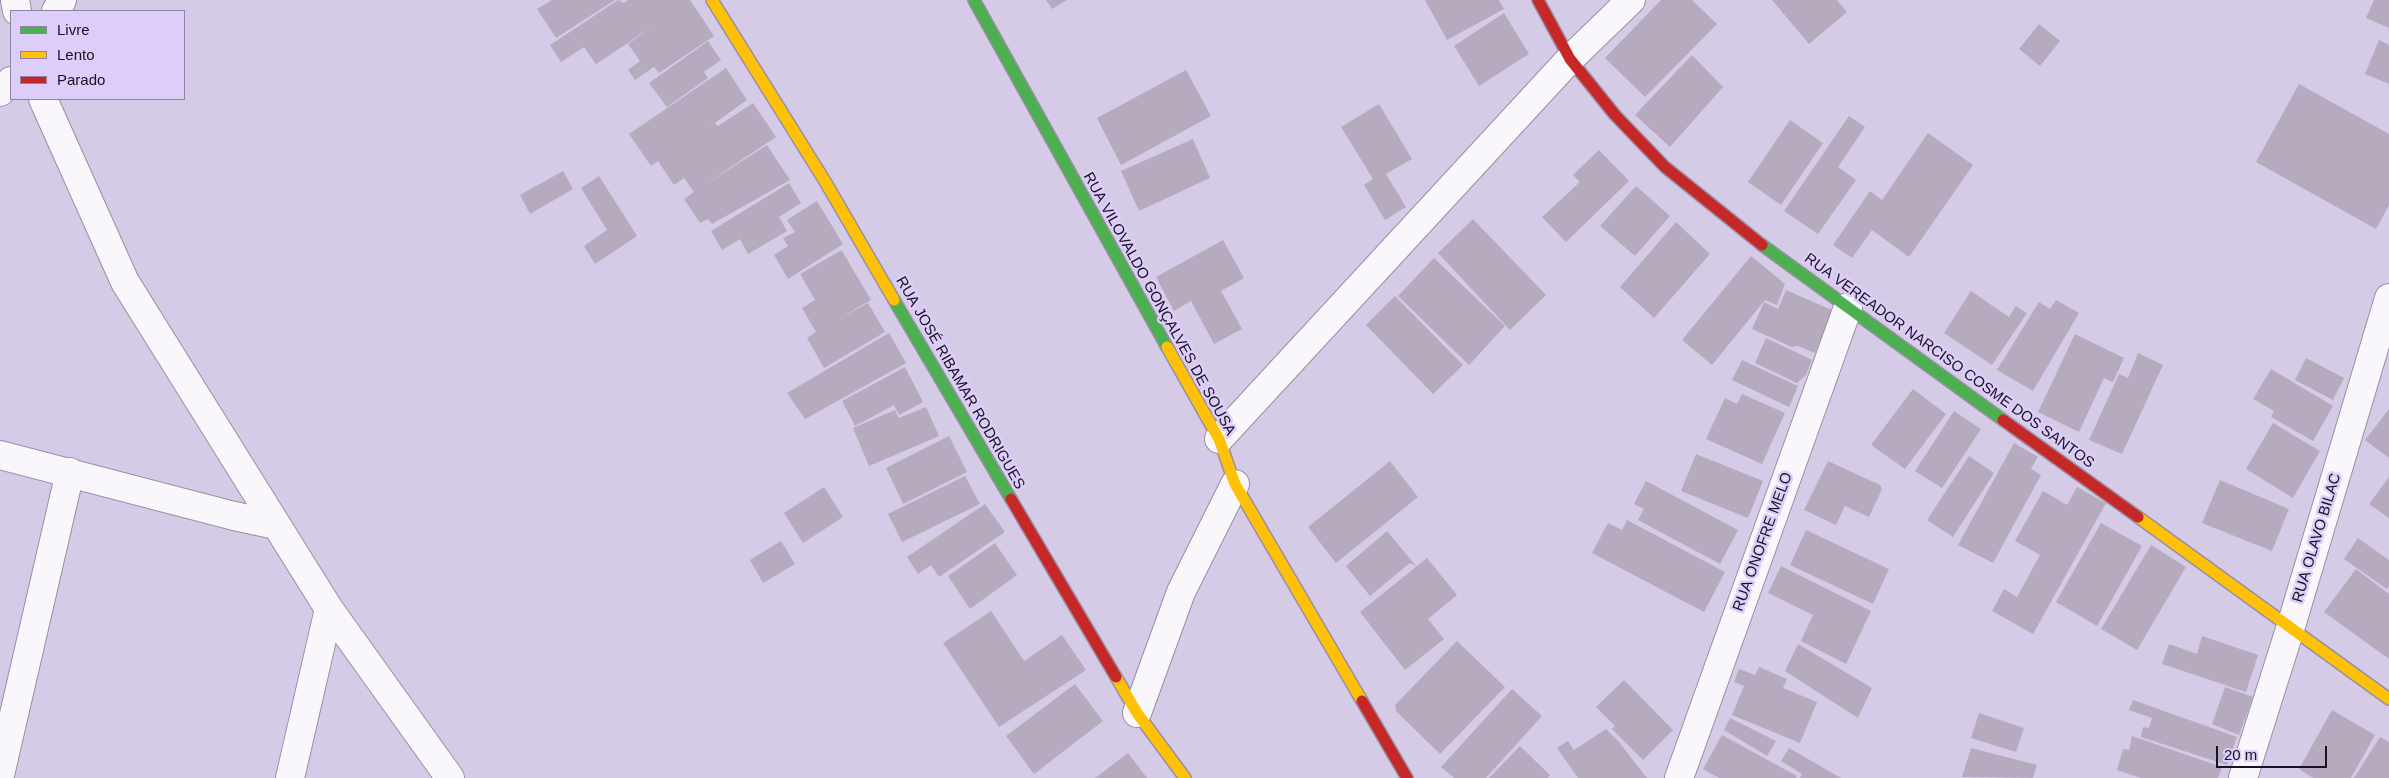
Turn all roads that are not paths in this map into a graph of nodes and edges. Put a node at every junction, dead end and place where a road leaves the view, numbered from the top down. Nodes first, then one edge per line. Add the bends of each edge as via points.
1 (712, 0) edge
2 (974, 0) edge
3 (1538, 0) edge
4 (1631, 0) edge
5 (1570, 59) junction
6 (10, 82) edge
7 (0, 92) edge
8 (43, 100) edge
9 (2389, 298) edge
10 (1848, 307) junction
11 (1219, 439) junction
12 (0, 455) edge
13 (70, 472) junction
14 (1235, 484) junction
15 (276, 525) junction
16 (329, 609) junction
17 (2291, 626) junction
18 (2389, 699) edge
19 (1137, 713) junction
20 (0, 775) edge
21 (290, 778) edge
22 (450, 778) edge
23 (1185, 778) edge
24 (1407, 778) edge
25 (1679, 778) edge
26 (2243, 778) edge

1 - 19 street, RUA JOSÉ RIBAMAR RODRIGUES via 826,183
2 - 11 street, RUA VILOVALDO GONÇALVES DE SOUSA
3 - 5 street, RUA VEREADOR NARCISO COSME DOS SANTOS
4 - 5 street
5 - 10 street, RUA VEREADOR NARCISO COSME DOS SANTOS via 1615,115 1666,167 1743,231
5 - 11 street
6 - 7 street
8 - 15 street via 124,282
9 - 17 street, RUA OLAVO BILAC
10 - 17 street, RUA VEREADOR NARCISO COSME DOS SANTOS
10 - 25 street, RUA ONOFRE MELO
11 - 14 street, RUA VILOVALDO GONÇALVES DE SOUSA
12 - 13 street
13 - 15 street
13 - 20 street
14 - 19 street via 1181,592
14 - 24 street, RUA VILOVALDO GONÇALVES DE SOUSA
15 - 16 street
16 - 21 street
16 - 22 street
17 - 18 street, RUA VEREADOR NARCISO COSME DOS SANTOS
17 - 26 street, RUA OLAVO BILAC
19 - 23 street, RUA JOSÉ RIBAMAR RODRIGUES

